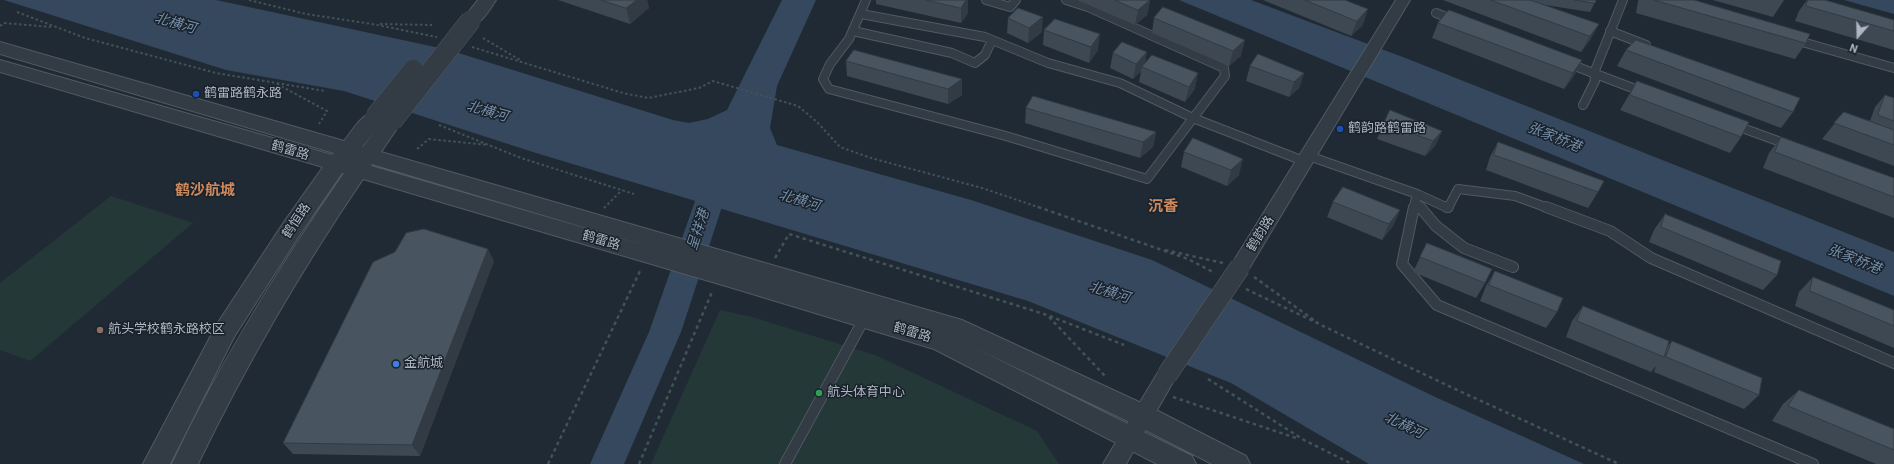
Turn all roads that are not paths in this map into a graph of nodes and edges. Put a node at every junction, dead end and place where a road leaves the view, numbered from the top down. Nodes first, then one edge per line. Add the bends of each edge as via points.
1 (470, 0) edge
2 (487, 0) edge
3 (866, 0) edge
4 (986, 0) edge
5 (1016, 0) edge
6 (1066, 0) edge
7 (1403, 0) edge
8 (1623, 0) edge
9 (1436, 12) dead end
10 (861, 14) junction
11 (463, 19) junction
12 (1464, 24) edge
13 (853, 31) junction
14 (1610, 31) junction
15 (1787, 38) edge
16 (992, 40) junction
17 (1654, 47) edge
18 (0, 48) edge
19 (1558, 60) edge
20 (0, 66) edge
21 (1894, 68) edge
22 (1594, 73) junction
23 (1649, 94) edge
24 (1582, 105) dead end
25 (1193, 118) junction
26 (1723, 121) edge
27 (1797, 148) edge
28 (352, 159) junction
29 (1308, 159) junction
30 (1416, 198) junction
31 (1513, 266) dead end
32 (725, 277) junction
33 (864, 319) junction
34 (1894, 363) edge
35 (1137, 426) junction
36 (156, 464) edge
37 (185, 464) edge
38 (785, 464) edge
39 (1114, 464) edge
40 (1183, 464) edge
41 (1238, 464) edge
42 (1813, 464) edge

1 - 11 street, 鹤恒路
2 - 11 street, 鹤恒路
3 - 10 lane
4 - 5 lane via 1010,7
6 - 25 lane via 1088,7 1224,68 1225,76
7 - 29 street, 鹤韵路
8 - 14 lane
9 - 12 lane
10 - 13 lane
10 - 16 lane
11 - 28 street, 鹤恒路, bridge
13 - 16 lane via 952,53 975,63 985,55
13 - 25 lane via 841,52 830,64 823,79 828,89 1006,136 1147,179
14 - 17 lane
14 - 22 lane
15 - 21 lane
16 - 25 lane via 1048,63 1120,83
18 - 28 street, 鹤雷路
19 - 22 lane
20 - 28 street, 鹤雷路 via 171,115
22 - 23 lane
22 - 24 lane via 1596,81
25 - 29 lane
26 - 27 lane
28 - 32 street, 鹤雷路
28 - 36 street, 鹤恒路 via 292,228 226,331
28 - 37 street, 鹤恒路 via 320,224 256,327
29 - 30 lane
29 - 35 street, 鹤韵路, bridge via 1240,267 1162,383
30 - 31 lane via 1436,226 1464,248
30 - 34 lane via 1448,208 1458,189 1515,196 1610,231 1651,258
30 - 42 lane via 1402,264 1437,305
32 - 33 street, 鹤雷路
32 - 35 street, 鹤雷路 via 954,327
33 - 35 street, 鹤雷路 via 940,342
33 - 38 lane
35 - 39 street, 鹤韵路
35 - 40 street, 鹤雷路
35 - 41 street

